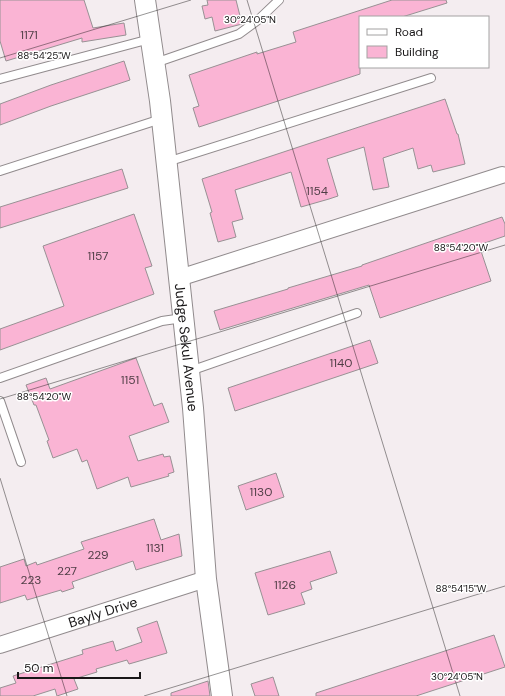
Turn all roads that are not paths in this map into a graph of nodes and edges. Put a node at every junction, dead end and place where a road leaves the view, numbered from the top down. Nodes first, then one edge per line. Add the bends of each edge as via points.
1 (145, 0) edge
2 (279, 0) edge
3 (151, 39) junction
4 (154, 63) junction
5 (431, 78) dead end
6 (0, 79) edge
7 (162, 119) junction
8 (166, 163) junction
9 (0, 171) edge
10 (502, 175) dead end
11 (179, 278) junction
12 (356, 313) dead end
13 (183, 318) junction
14 (189, 371) junction
15 (0, 378) edge
16 (0, 401) edge
17 (22, 462) dead end
18 (206, 579) junction
19 (0, 645) edge
20 (222, 696) edge

1 - 3 street, Judge Sekul Avenue
2 - 4 lane via 239,34
3 - 4 street, Judge Sekul Avenue
3 - 6 lane
4 - 7 street, Judge Sekul Avenue
5 - 8 lane
7 - 8 street, Judge Sekul Avenue
7 - 9 lane
8 - 11 street, Judge Sekul Avenue
10 - 11 street
11 - 13 street, Judge Sekul Avenue
12 - 14 lane
13 - 14 street, Judge Sekul Avenue
13 - 15 lane via 162,321
14 - 18 street, Judge Sekul Avenue
16 - 17 lane
18 - 19 street, Bayly Drive
18 - 20 street, Judge Sekul Avenue

